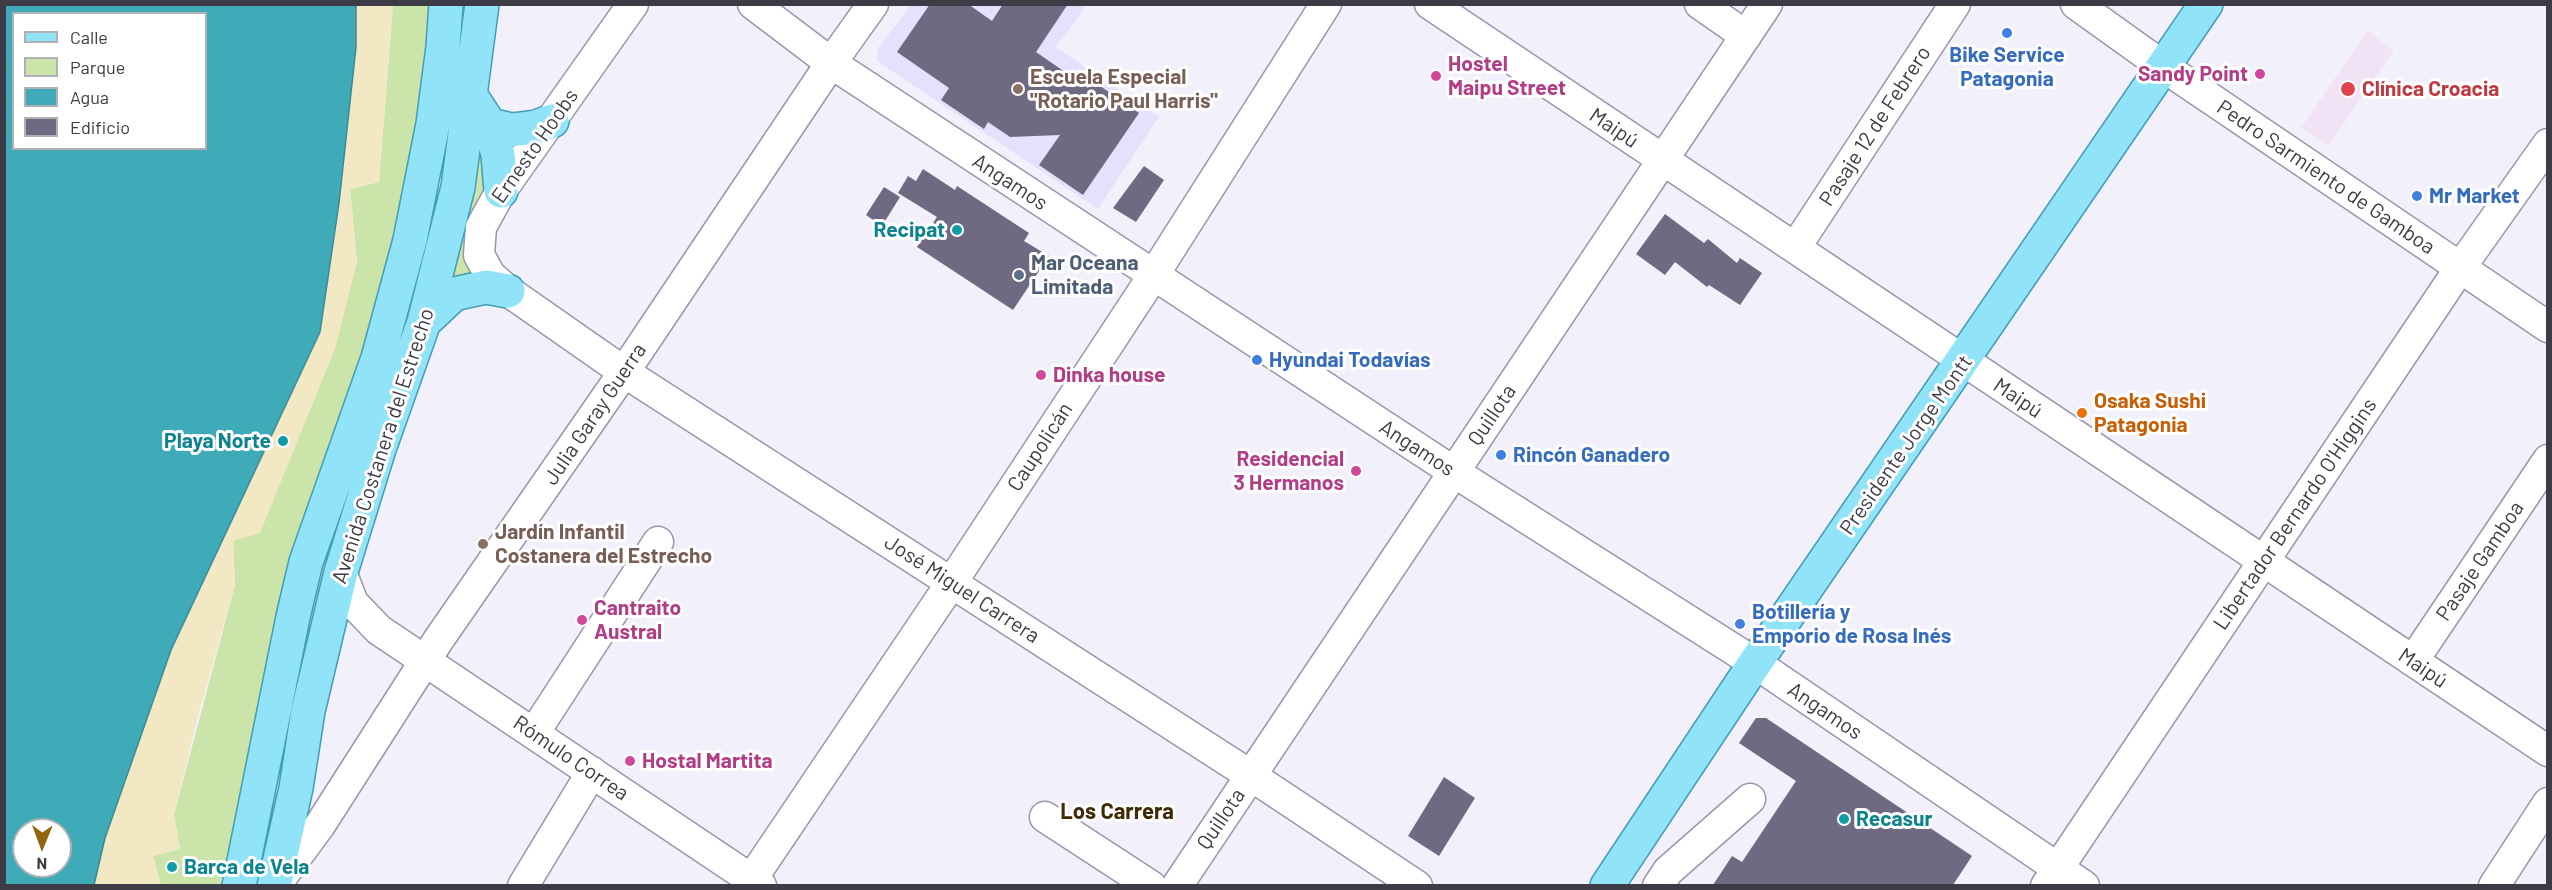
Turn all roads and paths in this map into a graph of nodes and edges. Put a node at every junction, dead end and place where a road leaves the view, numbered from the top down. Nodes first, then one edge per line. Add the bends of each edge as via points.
1 (446, 4) edge
2 (482, 4) edge
3 (633, 4) edge
4 (753, 4) edge
5 (873, 4) edge
6 (1326, 4) edge
7 (1430, 4) edge
8 (1700, 4) edge
9 (1767, 4) edge
10 (1955, 4) edge
11 (2076, 4) edge
12 (2206, 4) edge
13 (1746, 36) junction
14 (831, 63) junction
15 (2164, 67) junction
16 (471, 96) junction
17 (552, 121) junction
18 (490, 125) junction
19 (2547, 144) edge
20 (1663, 160) junction
21 (501, 191) junction
22 (1795, 249) junction
23 (2460, 268) junction
24 (1153, 276) junction
25 (508, 291) junction
26 (424, 322) junction
27 (2547, 327) edge
28 (1963, 361) junction
29 (624, 372) junction
30 (2547, 460) edge
31 (1454, 472) junction
32 (658, 542) dead end
33 (2263, 561) junction
34 (341, 572) junction
35 (952, 582) junction
36 (380, 630) junction
37 (324, 639) junction
38 (425, 660) junction
39 (2413, 661) junction
40 (1755, 663) junction
41 (275, 704) junction
42 (534, 733) junction
43 (2547, 751) edge
44 (592, 772) junction
45 (1250, 775) junction
46 (1750, 799) dead end
47 (2547, 803) edge
48 (1045, 817) dead end
49 (320, 825) junction
50 (2052, 877) edge
51 (753, 883) edge
52 (239, 885) edge
53 (275, 885) edge
54 (294, 885) edge
55 (523, 885) edge
56 (1151, 885) edge
57 (1177, 885) edge
58 (1417, 885) edge
59 (1607, 885) edge
60 (1658, 885) edge
61 (2084, 885) edge
62 (2494, 885) edge

1 - 41 main road, Avenida Costanera del Estrecho via 433,124 410,240 378,358 306,562
2 - 16 main road, Avenida Costanera del Estrecho
3 - 17 street, Ernesto Hoobs
4 - 14 street, Angamos
5 - 14 street, Julia Garay Guerra
6 - 24 street, Caupolicán
7 - 20 street, Maipú
8 - 13 street
9 - 13 street, Quillota
10 - 22 street, Pasaje 12 de Febrero
11 - 15 street, Pedro Sarmiento de Gamboa
12 - 15 main road, Presidente Jorge Montt
13 - 20 street, Quillota
14 - 24 street, Angamos
14 - 29 street, Julia Garay Guerra
15 - 23 street, Pedro Sarmiento de Gamboa
15 - 28 main road, Presidente Jorge Montt
16 - 18 main road
16 - 26 main road, Avenida Costanera del Estrecho via 458,187
17 - 18 main road via 512,130
17 - 21 street, Ernesto Hoobs
18 - 21 main road
19 - 23 street, Libertador Bernardo O'Higgins
20 - 22 street, Maipú
20 - 31 street, Quillota
21 - 25 street, Ernesto Hoobs via 481,226 479,255 490,275
22 - 28 street, Maipú
23 - 27 street, Pedro Sarmiento de Gamboa
23 - 33 street, Libertador Bernardo O'Higgins
24 - 31 street, Angamos
24 - 35 street, Caupolicán
25 - 26 main road via 486,287 454,294
25 - 29 street, José Miguel Carrera
26 - 34 main road, Avenida Costanera del Estrecho
28 - 33 street, Maipú
28 - 40 main road, Presidente Jorge Montt
29 - 35 street, José Miguel Carrera
29 - 38 street, Julia Garay Guerra
30 - 39 street, Pasaje Gamboa
31 - 40 street, Angamos
31 - 45 street, Quillota
32 - 42 street
33 - 39 street, Maipú
33 - 50 street, Libertador Bernardo O'Higgins
34 - 36 street, Rómulo Correa via 353,603
34 - 37 main road, Avenida Costanera del Estrecho
35 - 45 street, José Miguel Carrera
35 - 51 street, Caupolicán
36 - 37 street via 347,631
36 - 38 street, Rómulo Correa
37 - 41 street via 298,664
37 - 53 main road, Avenida Costanera del Estrecho
38 - 42 street, Rómulo Correa
38 - 49 street, Julia Garay Guerra
39 - 43 street, Maipú
40 - 50 street, Angamos
40 - 59 main road, Presidente Jorge Montt
41 - 52 main road, Avenida Costanera del Estrecho
42 - 44 street, Rómulo Correa
44 - 51 street, Rómulo Correa
44 - 55 street
45 - 57 street, Quillota
45 - 58 street, José Miguel Carrera
46 - 60 street via 1668,871
47 - 62 street
48 - 56 street
49 - 53 street, Julia Garay Guerra
49 - 54 street, Julia Garay Guerra
50 - 61 street, Angamos

